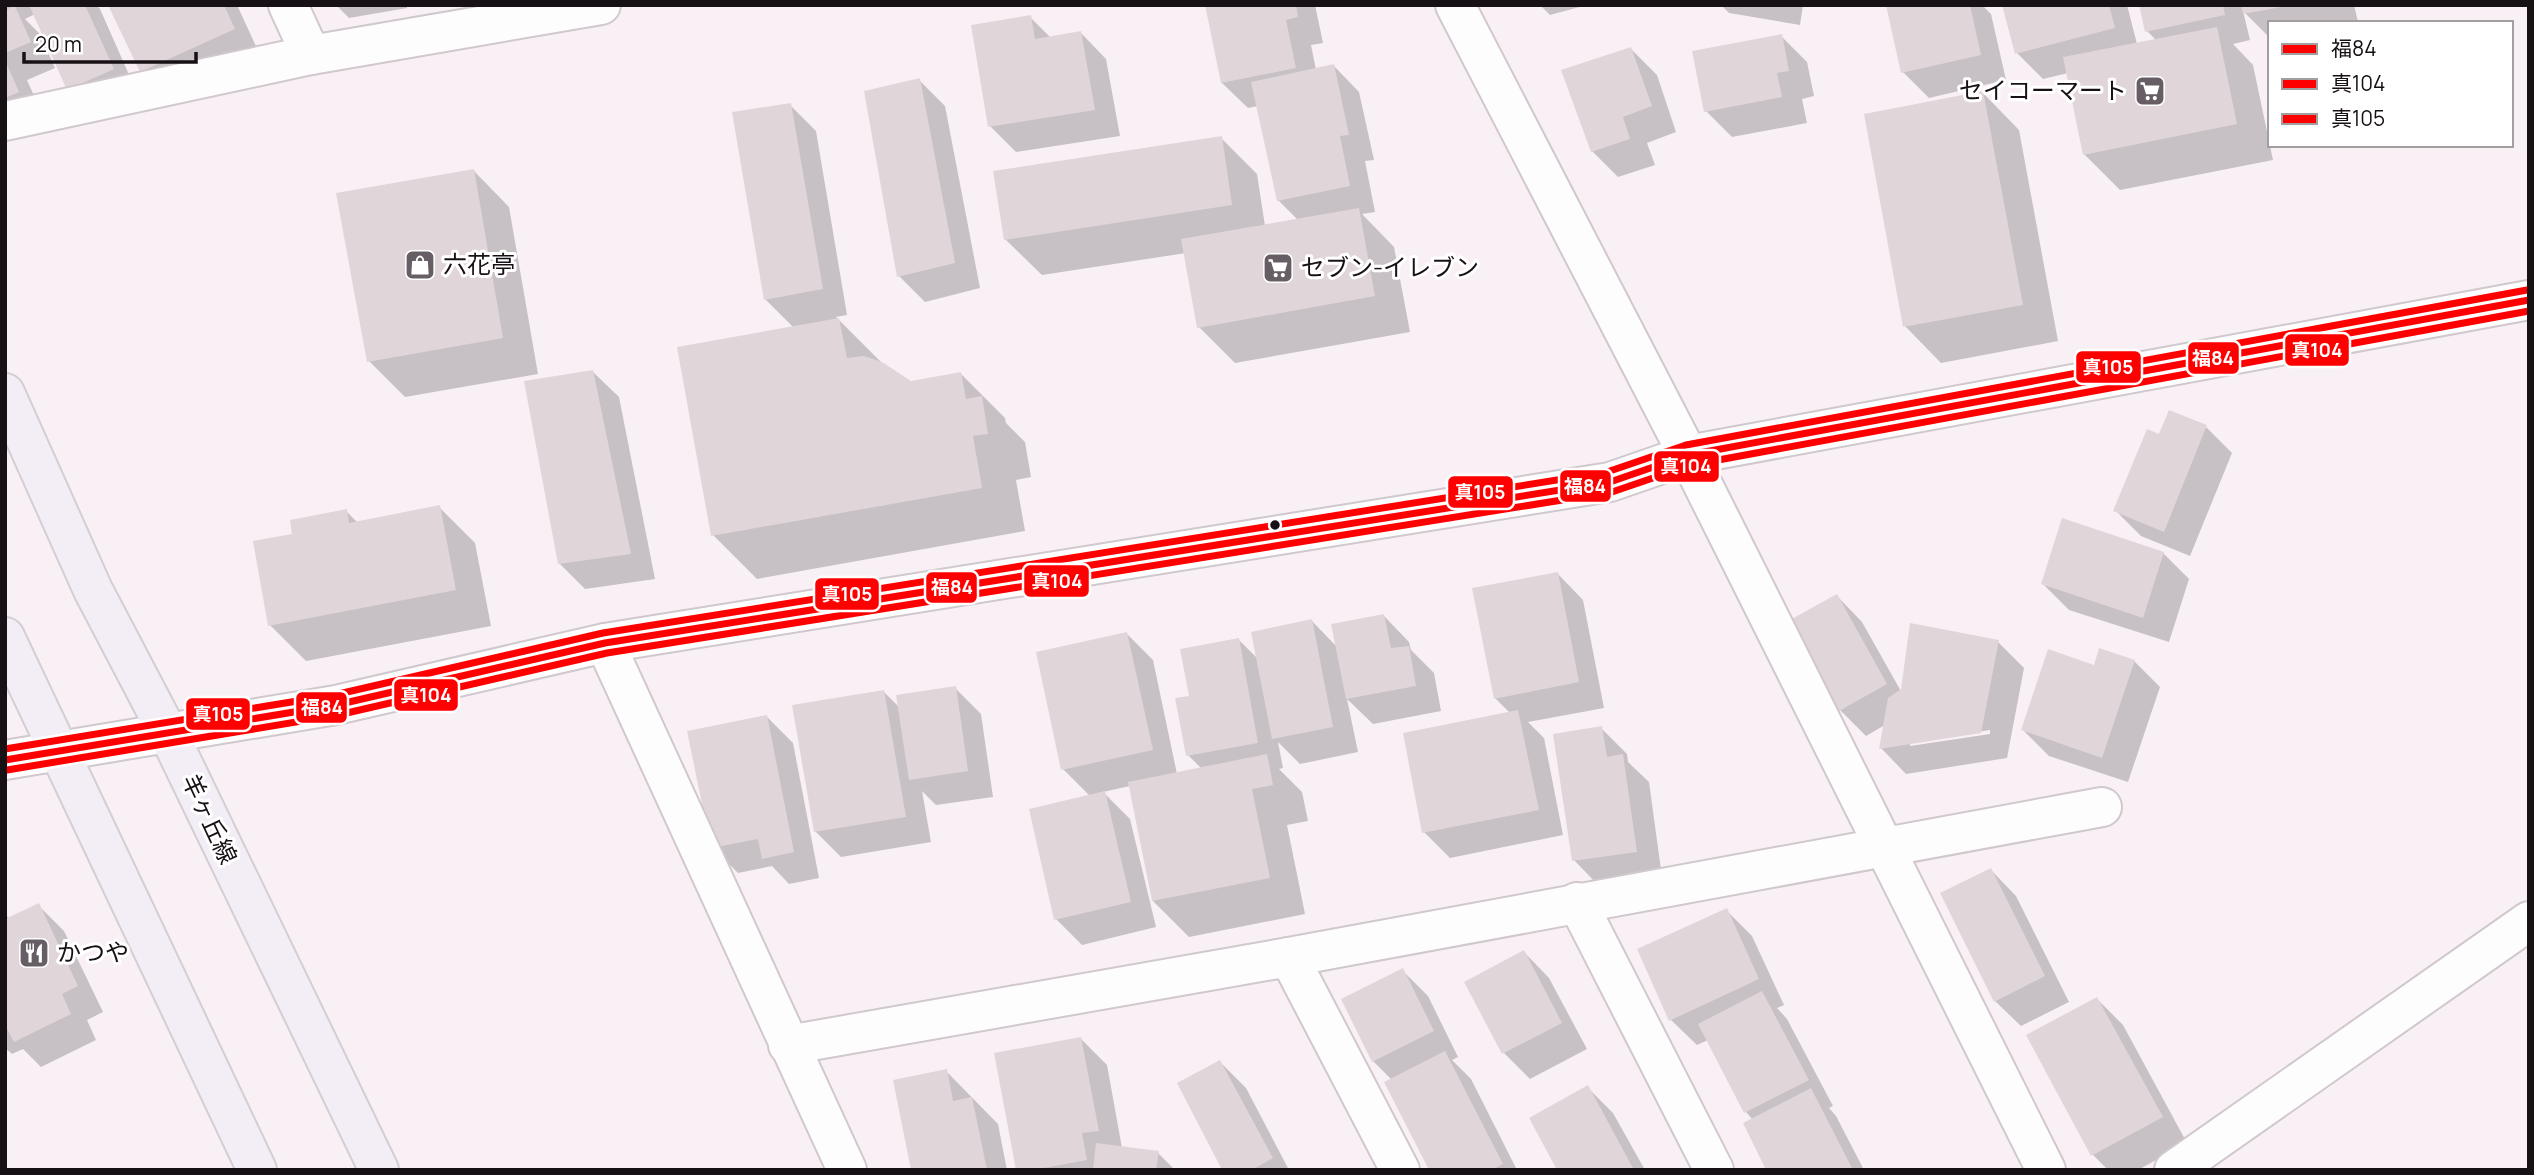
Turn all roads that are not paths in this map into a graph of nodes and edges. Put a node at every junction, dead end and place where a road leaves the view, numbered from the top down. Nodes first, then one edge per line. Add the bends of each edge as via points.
1 (288, 5) edge
2 (601, 5) edge
3 (1455, 5) edge
4 (311, 55) junction
5 (5, 121) edge
6 (2529, 300) edge
7 (5, 393) edge
8 (1688, 455) junction
9 (5, 637) edge
10 (605, 643) junction
11 (169, 735) junction
12 (60, 752) junction
13 (5, 760) edge
14 (2102, 807) dead end
15 (1885, 848) junction
16 (1577, 902) junction
17 (2529, 921) edge
18 (1289, 957) junction
19 (788, 1045) junction
20 (257, 1170) edge
21 (379, 1170) edge
22 (847, 1170) edge
23 (1400, 1170) edge
24 (1714, 1170) edge
25 (2046, 1170) edge
26 (2174, 1170) edge

1 - 4 street
2 - 4 street
3 - 8 street
4 - 5 street
6 - 8 street
7 - 11 main road, 羊ヶ丘線 via 93,590
8 - 10 street via 1610,482
8 - 15 street
9 - 12 main road
10 - 11 street via 337,705
10 - 19 street
11 - 12 street
11 - 21 main road, 羊ヶ丘線
12 - 13 street
12 - 20 main road
14 - 15 street
15 - 16 street
15 - 25 street
16 - 18 street
16 - 24 street
17 - 26 street
18 - 19 street
18 - 23 street
19 - 22 street

